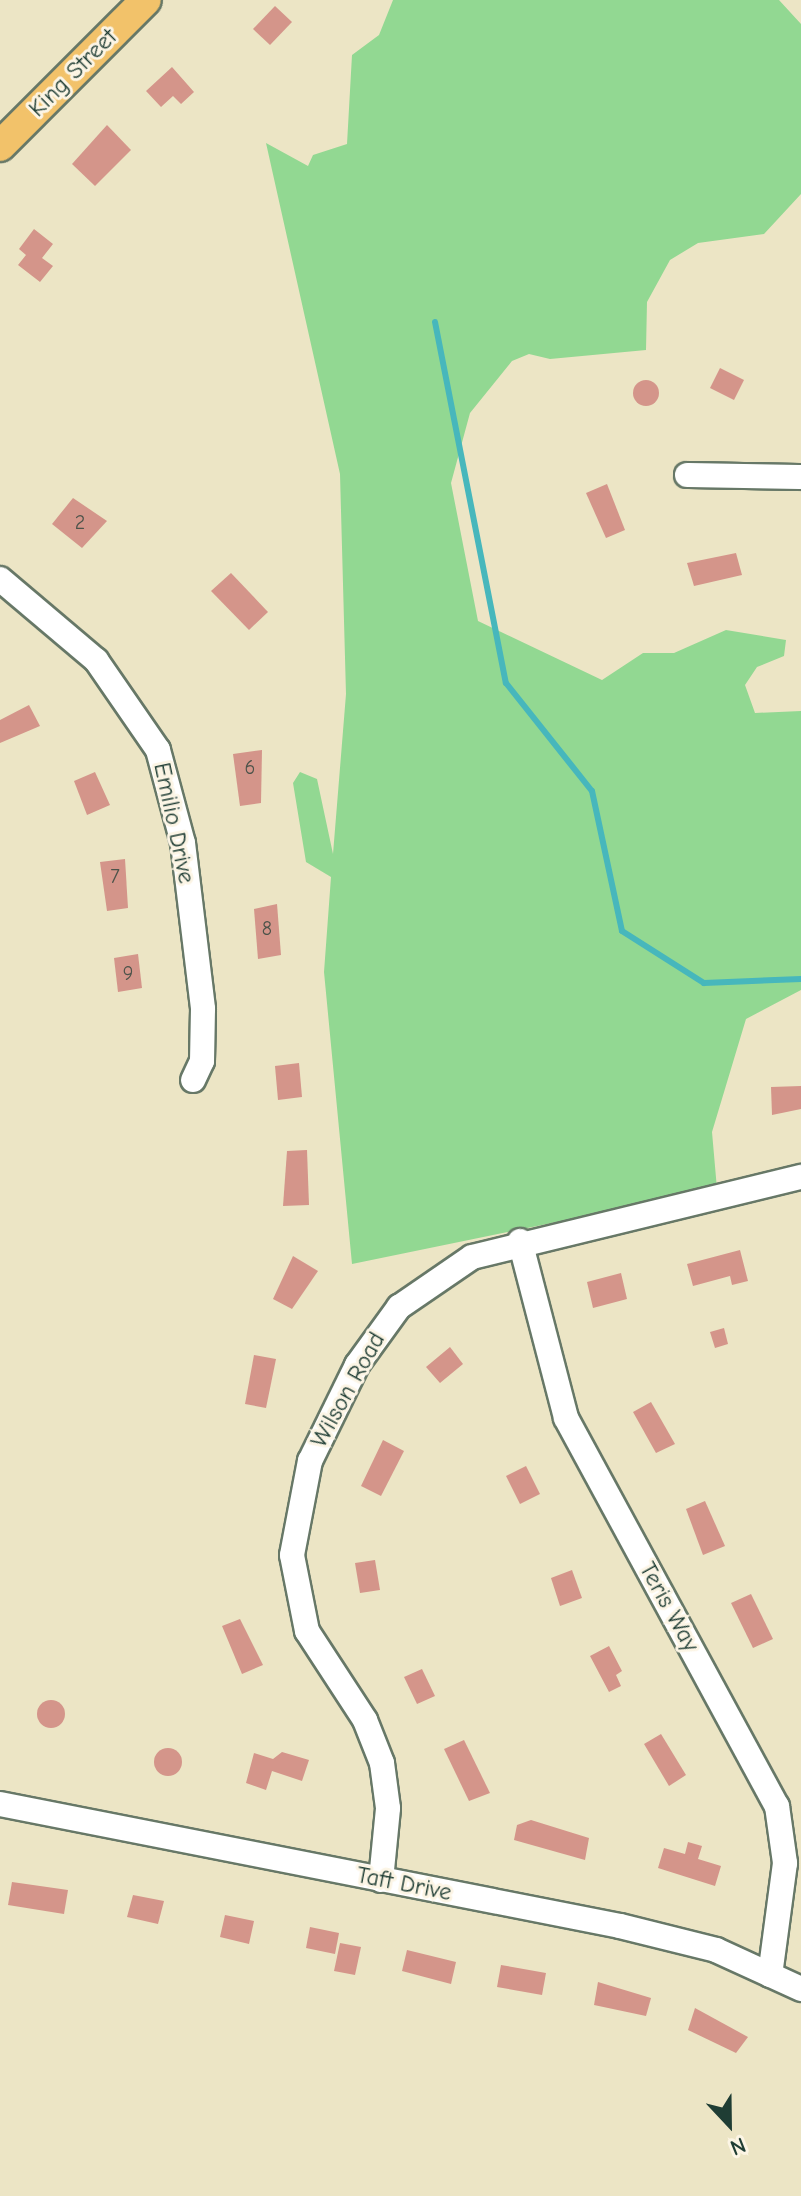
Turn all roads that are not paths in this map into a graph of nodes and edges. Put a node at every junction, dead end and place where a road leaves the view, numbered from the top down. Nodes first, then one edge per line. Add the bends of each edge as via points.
1 (146, 0) edge
2 (0, 146) edge
3 (687, 475) dead end
4 (801, 477) edge
5 (0, 579) edge
6 (193, 1080) dead end
7 (801, 1177) edge
8 (520, 1241) junction
9 (0, 1804) edge
10 (381, 1880) junction
11 (770, 1975) junction
12 (801, 1989) edge

1 - 2 main road, King Street
3 - 4 street
5 - 6 street, Emilio Drive via 96,660 158,750 183,843 203,1009 202,1061
7 - 8 street, Wilson Road
8 - 10 street, Wilson Road via 452,1267 384,1324 302,1486 292,1555 300,1605 321,1659 376,1742 388,1793
8 - 11 street, Teris Way via 566,1418 777,1806 785,1863
9 - 10 street, Taft Drive
10 - 11 street, Taft Drive via 668,1937
11 - 12 street, Taft Drive

